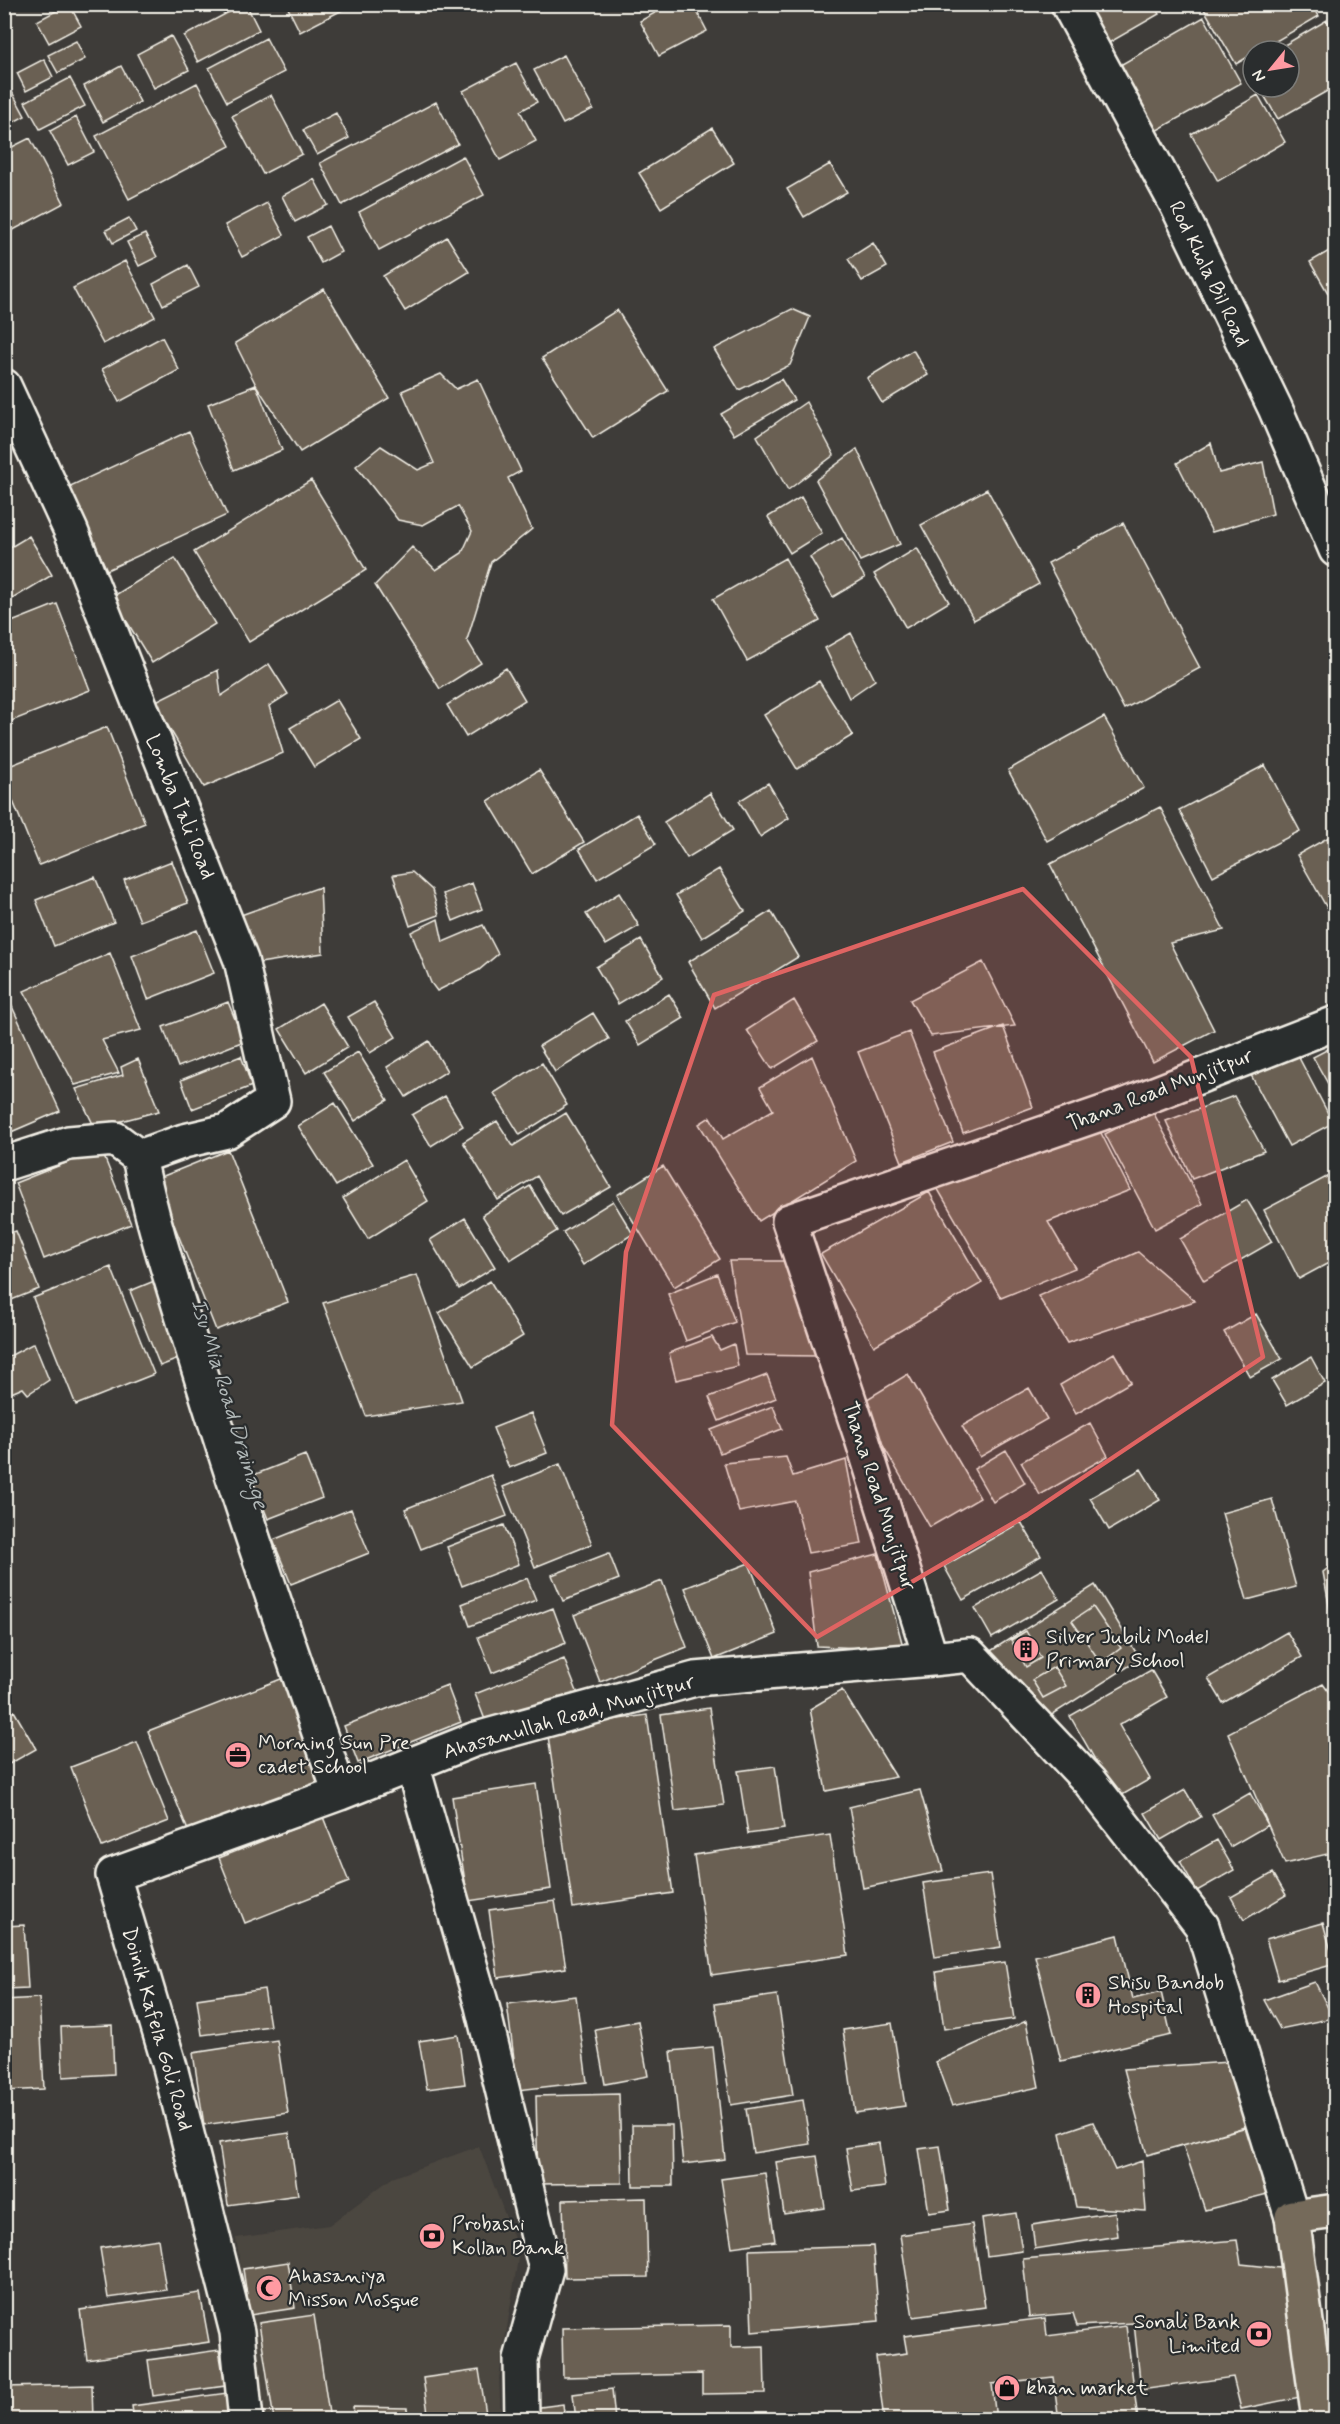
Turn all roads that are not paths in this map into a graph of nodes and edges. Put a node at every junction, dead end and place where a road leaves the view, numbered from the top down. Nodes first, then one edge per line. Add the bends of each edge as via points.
1 (1068, 4) edge
2 (4, 386) edge
3 (1335, 550) edge
4 (1335, 1023) edge
5 (139, 1157) junction
6 (4, 1164) edge
7 (931, 1659) junction
8 (412, 1764) junction
9 (340, 1793) junction
10 (1335, 2211) edge
11 (1292, 2217) junction
12 (246, 2420) edge
13 (522, 2420) edge
14 (1319, 2420) edge

1 - 3 street, Rod Khola Bil Road via 1178,207 1275,408
2 - 5 street, Lomba Tali Road via 71,531 241,960 273,1101 227,1131
4 - 7 street, Thana Road Munjitpur via 1126,1105 789,1221
5 - 6 street via 115,1139 69,1143
5 - 9 street via 148,1204 221,1443
7 - 8 street, Ahasanullah Road, Munjitpur via 695,1679 473,1740
7 - 11 street via 970,1655 1089,1781 1202,1926
8 - 9 street, Ahasanullah Road, Munjitpur
8 - 13 street via 482,2006 546,2270 520,2359
9 - 12 street, Doinik Kafela Goli Road via 113,1875 170,2067 237,2332
10 - 11 main road
11 - 14 main road

